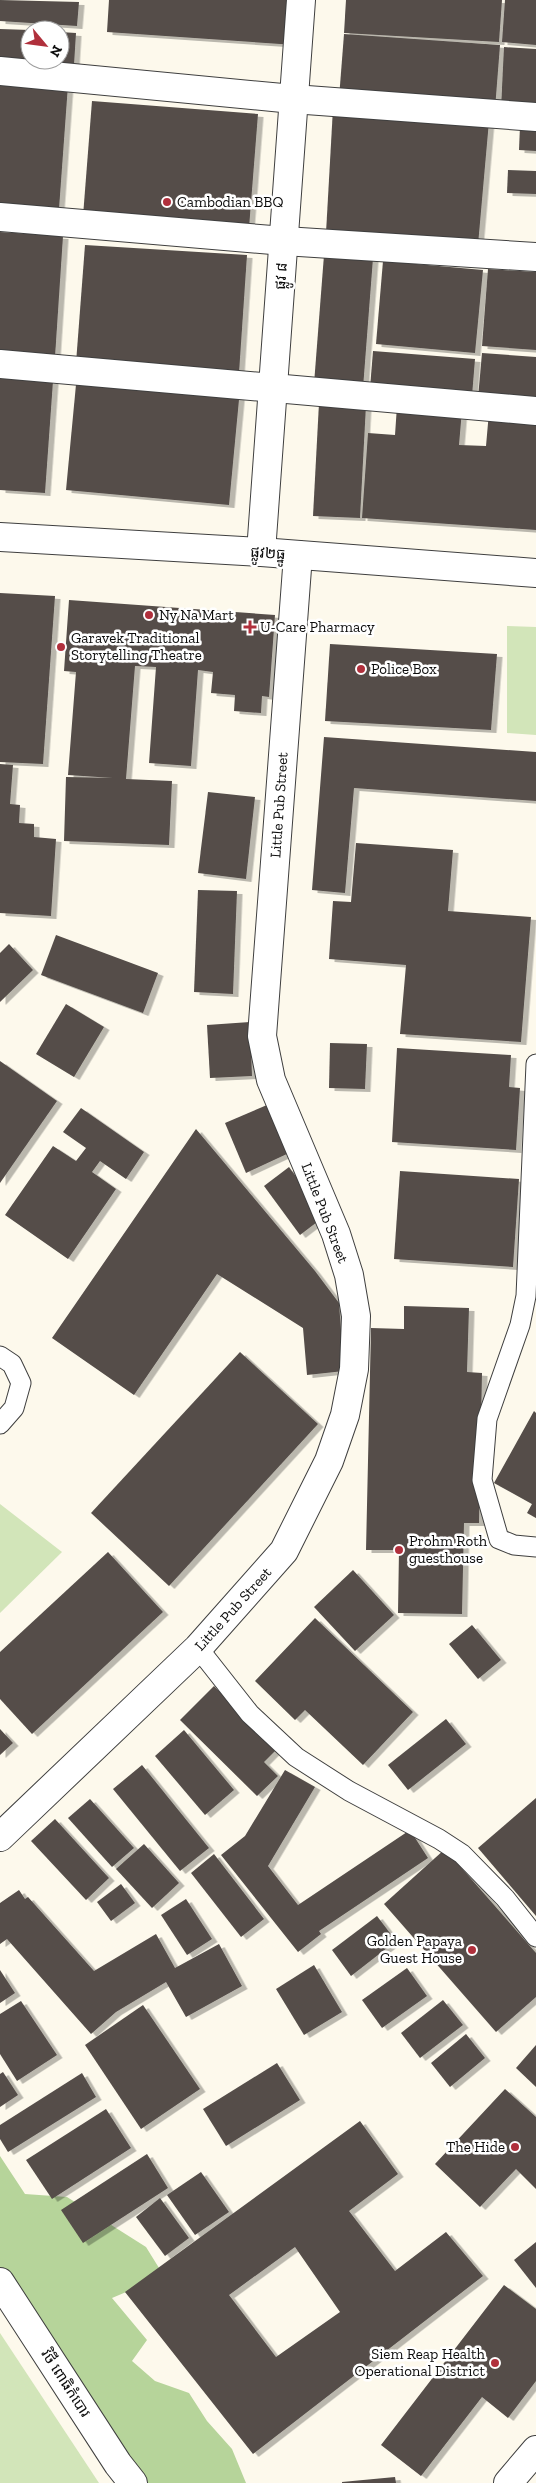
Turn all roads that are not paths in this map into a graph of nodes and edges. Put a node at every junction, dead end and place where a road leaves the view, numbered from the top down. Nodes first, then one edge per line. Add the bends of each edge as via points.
1 (300, 0) edge
2 (0, 71) edge
3 (293, 99) junction
4 (536, 117) edge
5 (0, 217) edge
6 (284, 241) junction
7 (536, 257) edge
8 (0, 364) edge
9 (273, 388) junction
10 (536, 411) edge
11 (0, 537) edge
12 (262, 552) junction
13 (298, 555) junction
14 (536, 573) edge
15 (536, 1064) edge
16 (0, 1356) edge
17 (0, 1424) edge
18 (536, 1547) edge
19 (198, 1648) junction
20 (0, 1837) edge
21 (536, 1936) edge
22 (0, 2282) edge
23 (536, 2450) edge
24 (133, 2483) edge
25 (508, 2483) edge

1 - 3 street, ផ្លូវ ៨
2 - 3 street
3 - 4 street
3 - 6 street, ផ្លូវ ៨
5 - 6 street
6 - 7 street
6 - 9 street, ផ្លូវ ៨
8 - 9 street
9 - 10 street
9 - 12 street, ផ្លូវ ៨
11 - 12 street, ផ្លូវ២ធ្នូ
12 - 13 street, ផ្លូវ២ធ្នូ
13 - 14 street, ផ្លូវ២ធ្នូ
13 - 19 street, Little Pub Street via 262,1036 271,1080 336,1234 349,1275 356,1316 354,1369 345,1415 329,1460 284,1551
15 - 18 lane via 526,1296 520,1325 486,1418 482,1480 499,1539 514,1545
16 - 17 lane via 12,1364 21,1384 14,1408
19 - 20 street, Little Pub Street
19 - 21 lane via 250,1714 296,1757 349,1791 439,1838 462,1854
22 - 24 street, វិថី ពោធិកំបោរ
23 - 25 street

